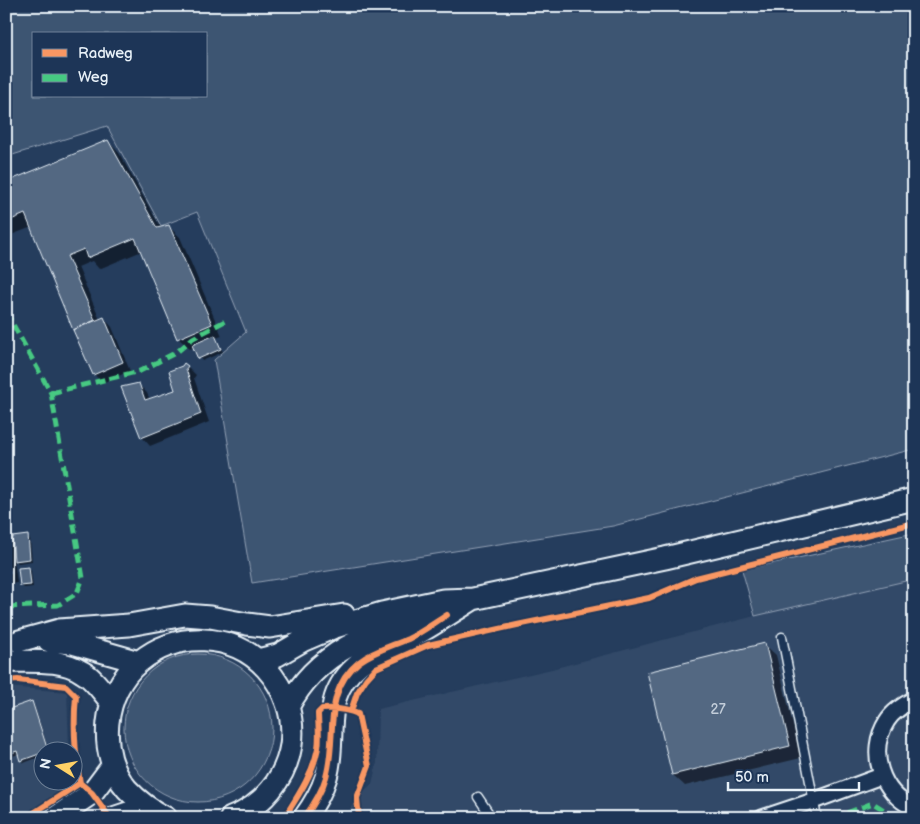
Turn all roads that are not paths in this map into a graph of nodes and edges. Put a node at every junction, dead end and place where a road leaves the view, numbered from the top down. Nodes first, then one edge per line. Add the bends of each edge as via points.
1 (914, 499) edge
2 (473, 599) junction
3 (382, 613) junction
4 (447, 615) junction
5 (782, 637) dead end
6 (12, 641) edge
7 (258, 660) junction
8 (6, 661) edge
9 (139, 662) junction
10 (914, 699) edge
11 (112, 703) junction
12 (288, 707) junction
13 (113, 765) junction
14 (882, 776) junction
15 (478, 797) dead end
16 (813, 801) junction
17 (146, 807) junction
18 (914, 808) edge
19 (258, 810) edge
20 (55, 818) edge
21 (113, 818) edge
22 (166, 818) edge
23 (231, 818) edge
24 (304, 818) edge
25 (492, 818) edge
26 (762, 818) edge
27 (817, 818) edge

1 - 2 main road
2 - 3 main road via 444,600
2 - 4 main road
3 - 6 main road via 335,615 270,627 186,615 129,625 59,630
3 - 7 main road via 332,628 278,655
4 - 12 main road via 392,628 352,644 323,663 296,692
4 - 24 main road via 360,662 346,677 333,708 326,777
5 - 16 lane
6 - 9 main road via 61,641
7 - 9 main road via 230,644 197,639 166,645
7 - 12 main road via 273,676
8 - 11 main road via 67,665 88,676
9 - 11 main road via 124,678
10 - 14 street via 887,720 879,738 877,757
11 - 13 main road via 107,724
12 - 19 main road via 291,736 286,761 280,777
13 - 17 main road via 126,787
13 - 20 main road via 92,793
14 - 16 street
14 - 18 street via 891,792
15 - 25 lane
16 - 26 street
16 - 27 lane
17 - 21 main road
17 - 22 main road
19 - 23 main road

